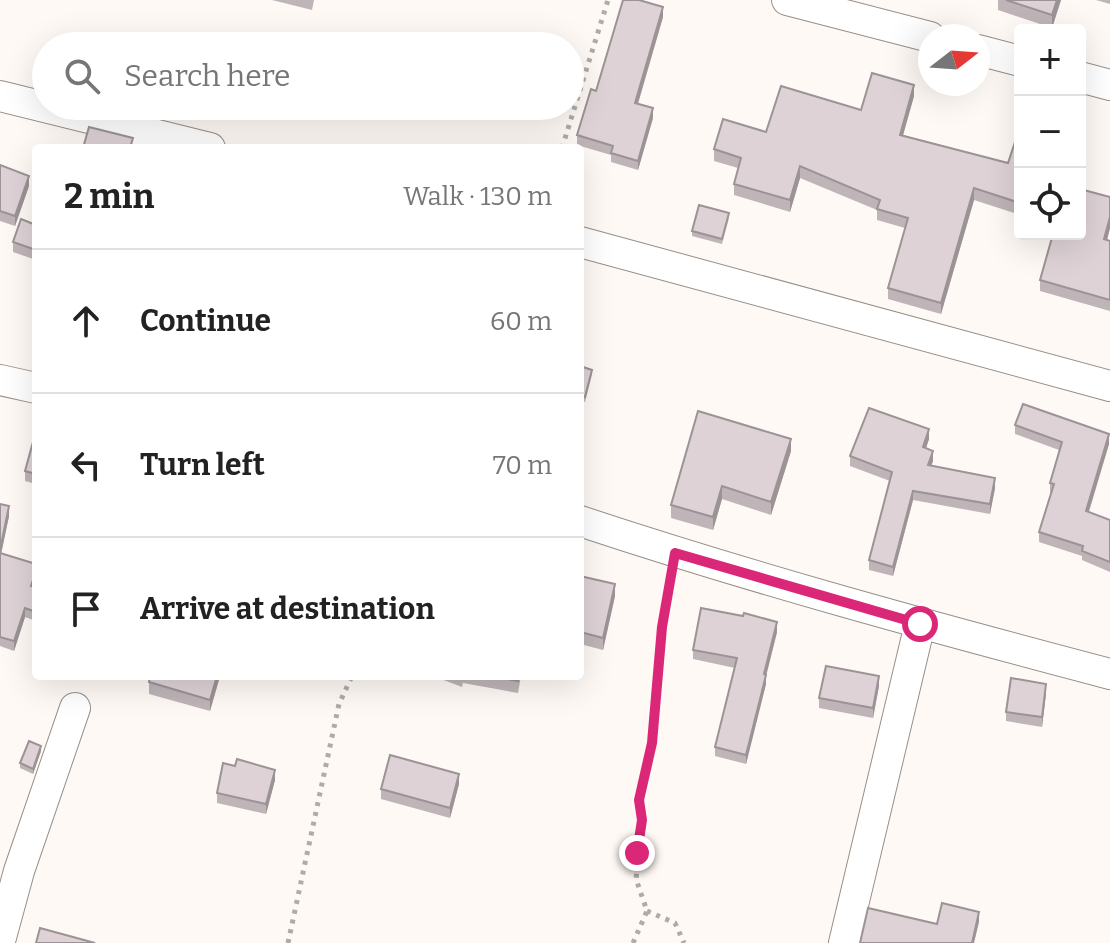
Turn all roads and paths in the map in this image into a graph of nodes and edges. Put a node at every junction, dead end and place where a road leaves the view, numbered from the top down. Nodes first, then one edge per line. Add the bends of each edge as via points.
1 (608, 0) edge
2 (787, 0) edge
3 (918, 34) edge
4 (990, 53) edge
5 (1014, 59) edge
6 (584, 77) edge
7 (1086, 79) edge
8 (1110, 85) edge
9 (0, 96) edge
10 (32, 104) edge
11 (97, 120) edge
12 (571, 120) edge
13 (194, 144) edge
14 (563, 144) edge
15 (584, 243) edge
16 (0, 380) edge
17 (1110, 386) edge
18 (32, 387) edge
19 (584, 522) edge
20 (675, 553) junction
21 (920, 624) junction
22 (1110, 674) edge
23 (350, 680) edge
24 (75, 708) dead end
25 (647, 911) junction
26 (0, 941) edge
27 (288, 943) edge
28 (633, 943) edge
29 (684, 943) edge
30 (844, 943) edge

1 - 6 path
2 - 3 street
4 - 5 street
7 - 8 street
9 - 10 street
11 - 13 street
12 - 14 path
15 - 17 street
16 - 18 street
19 - 20 street
20 - 21 street
20 - 25 path via 662,627 652,743 639,800 636,879
21 - 22 street
21 - 30 street
23 - 27 path via 339,704
24 - 26 street
25 - 28 path
25 - 29 path via 675,923

